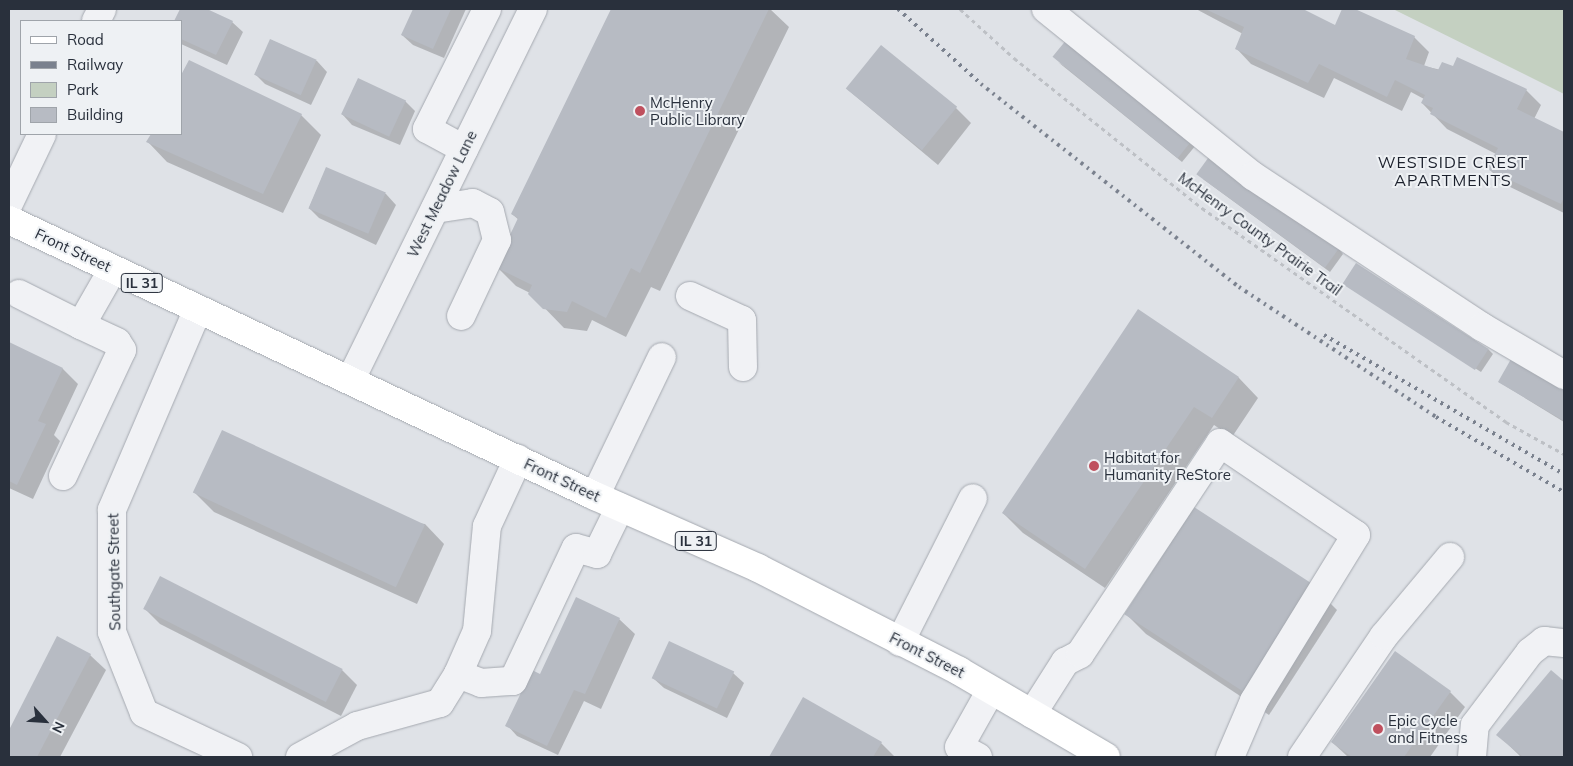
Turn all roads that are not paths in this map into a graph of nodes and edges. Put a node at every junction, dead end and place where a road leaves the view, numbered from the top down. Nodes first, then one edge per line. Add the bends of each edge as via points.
1 (487, 9) edge
2 (533, 9) edge
3 (1046, 9) edge
4 (42, 135) edge
5 (464, 149) junction
6 (9, 203) edge
7 (435, 209) junction
8 (9, 220) edge
9 (113, 269) junction
10 (19, 294) dead end
11 (690, 296) dead end
12 (198, 309) junction
13 (461, 316) dead end
14 (81, 324) junction
15 (662, 357) dead end
16 (743, 367) dead end
17 (1564, 375) edge
18 (351, 379) junction
19 (518, 459) junction
20 (64, 476) dead end
21 (595, 496) junction
22 (973, 498) dead end
23 (620, 507) junction
24 (1450, 557) dead end
25 (900, 642) junction
26 (1564, 643) edge
27 (457, 675) junction
28 (991, 690) junction
29 (1032, 714) junction
30 (963, 754) edge
31 (238, 757) edge
32 (300, 757) edge
33 (1106, 757) edge
34 (1230, 757) edge
35 (1302, 757) edge
36 (1472, 757) edge

1 - 5 street via 428,129
2 - 5 street, West Meadow Lane
3 - 17 street via 1253,176 1482,326
4 - 6 street
5 - 7 street, West Meadow Lane
7 - 13 street via 473,203 490,212 497,240
7 - 18 street, West Meadow Lane
8 - 9 main road, Front Street / IL 31
9 - 12 main road, Front Street / IL 31
9 - 14 street
10 - 14 street
11 - 16 street via 742,320
12 - 18 main road, Front Street / IL 31
12 - 31 street, Southgate Street via 112,510 112,632 144,713
14 - 20 street via 118,342 122,350
15 - 21 street
18 - 19 main road, Front Street / IL 31
19 - 21 main road, Front Street / IL 31
19 - 27 street via 487,526 477,631
21 - 23 main road, Front Street / IL 31
22 - 25 street
23 - 25 main road, Front Street / IL 31 via 758,568
23 - 27 street via 597,554 576,548 513,681 481,683
24 - 35 street via 1384,636
25 - 28 main road, Front Street / IL 31
26 - 36 street via 1544,641 1530,652 1475,724
27 - 32 street via 440,703 357,726
28 - 29 main road, Front Street / IL 31
28 - 30 street
29 - 33 main road, Front Street / IL 31
29 - 34 street via 1065,662 1080,654 1220,443 1356,535 1254,701

